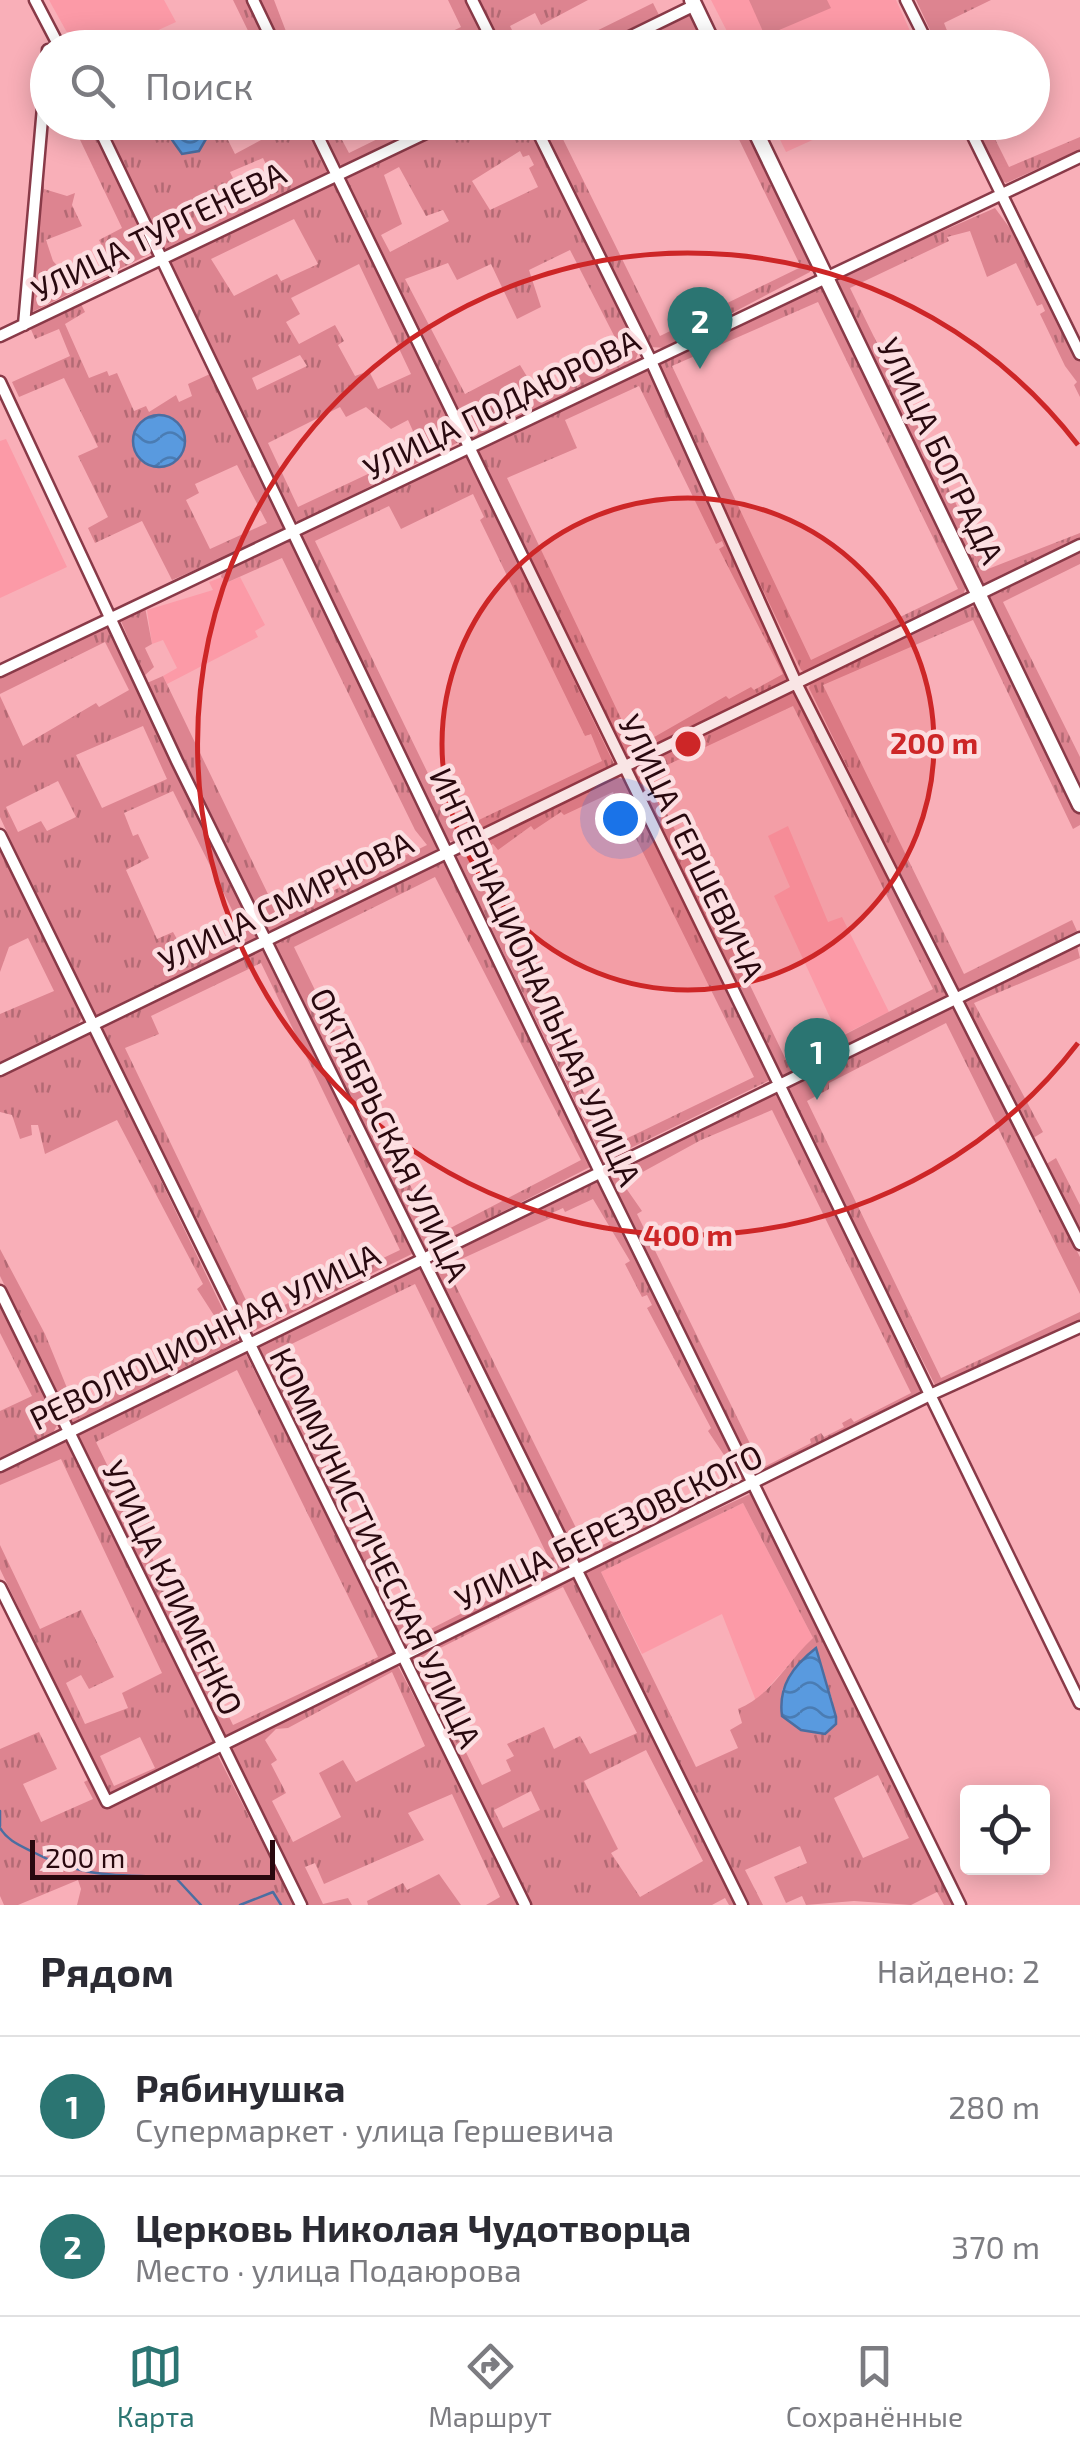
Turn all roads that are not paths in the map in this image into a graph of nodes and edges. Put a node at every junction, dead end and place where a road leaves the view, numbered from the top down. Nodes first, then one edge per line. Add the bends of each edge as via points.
1 (35, 0) edge
2 (253, 0) edge
3 (472, 0) edge
4 (906, 0) edge
5 (693, 3) edge
6 (50, 26) junction
7 (50, 30) edge
8 (52, 30) edge
9 (267, 30) edge
10 (487, 30) edge
11 (641, 30) edge
12 (706, 30) edge
13 (921, 30) edge
14 (40, 140) edge
15 (105, 140) edge
16 (320, 140) edge
17 (411, 140) edge
18 (542, 140) edge
19 (759, 140) edge
20 (975, 140) edge
21 (1080, 157) edge
22 (336, 175) junction
23 (1001, 194) junction
24 (161, 257) junction
25 (824, 278) junction
26 (24, 325) junction
27 (0, 336) edge
28 (1080, 354) edge
29 (650, 361) junction
30 (0, 382) edge
31 (469, 450) junction
32 (292, 533) junction
33 (1080, 545) edge
34 (979, 593) junction
35 (113, 618) junction
36 (0, 671) edge
37 (797, 685) junction
38 (623, 767) junction
39 (1080, 805) edge
40 (0, 835) edge
41 (448, 850) junction
42 (1080, 938) edge
43 (265, 942) junction
44 (956, 999) junction
45 (92, 1025) junction
46 (0, 1070) edge
47 (778, 1085) junction
48 (600, 1172) junction
49 (1080, 1244) edge
50 (422, 1258) junction
51 (0, 1291) edge
52 (1080, 1327) edge
53 (246, 1344) junction
54 (930, 1395) junction
55 (68, 1432) junction
56 (0, 1466) edge
57 (754, 1484) junction
58 (576, 1570) junction
59 (0, 1587) edge
60 (401, 1659) junction
61 (1080, 1703) edge
62 (221, 1746) junction
63 (302, 1905) edge
64 (525, 1905) edge
65 (742, 1905) edge
66 (960, 1905) edge

1 - 6 street
2 - 9 street
3 - 10 street
4 - 13 street
5 - 11 street
5 - 12 street
6 - 7 street
6 - 8 street
14 - 26 street
15 - 24 street, ИНТЕРНАЦИОНАЛЬНАЯ УЛИЦА
16 - 22 street, УЛИЦА ГЕРШЕВИЧА
17 - 22 street, УЛИЦА ТУРГЕНЕВА
18 - 29 street
19 - 25 street, УЛИЦА БОГРАДА
20 - 23 street
21 - 23 street, УЛИЦА ПОДАЮРОВА
22 - 24 street, УЛИЦА ТУРГЕНЕВА
22 - 31 street, УЛИЦА ГЕРШЕВИЧА
23 - 25 street, УЛИЦА ПОДАЮРОВА
23 - 28 street
24 - 26 street, УЛИЦА ТУРГЕНЕВА
24 - 32 street, ИНТЕРНАЦИОНАЛЬНАЯ УЛИЦА
25 - 29 street, УЛИЦА ПОДАЮРОВА
25 - 34 street, УЛИЦА БОГРАДА
26 - 27 street, УЛИЦА ТУРГЕНЕВА
29 - 31 street, УЛИЦА ПОДАЮРОВА
29 - 37 street
30 - 35 street, ОКТЯБРЬСКАЯ УЛИЦА
31 - 32 street, УЛИЦА ПОДАЮРОВА
31 - 38 street, УЛИЦА ГЕРШЕВИЧА
32 - 35 street, УЛИЦА ПОДАЮРОВА
32 - 41 street, ИНТЕРНАЦИОНАЛЬНАЯ УЛИЦА
33 - 34 street, УЛИЦА СМИРНОВА
34 - 37 street, УЛИЦА СМИРНОВА
34 - 39 street, УЛИЦА БОГРАДА
35 - 36 street, УЛИЦА ПОДАЮРОВА
35 - 43 street, ОКТЯБРЬСКАЯ УЛИЦА
37 - 38 street, УЛИЦА СМИРНОВА
37 - 44 street
38 - 41 street, УЛИЦА СМИРНОВА
38 - 47 street, УЛИЦА ГЕРШЕВИЧА
40 - 45 street, КОММУНИСТИЧЕСКАЯ УЛИЦА
41 - 43 street, УЛИЦА СМИРНОВА
41 - 48 street, ИНТЕРНАЦИОНАЛЬНАЯ УЛИЦА
42 - 44 street, РЕВОЛЮЦИОННАЯ УЛИЦА
43 - 45 street, УЛИЦА СМИРНОВА
43 - 50 street, ОКТЯБРЬСКАЯ УЛИЦА
44 - 47 street, РЕВОЛЮЦИОННАЯ УЛИЦА
44 - 49 street
45 - 46 street, УЛИЦА СМИРНОВА
45 - 53 street, КОММУНИСТИЧЕСКАЯ УЛИЦА
47 - 48 street, РЕВОЛЮЦИОННАЯ УЛИЦА
47 - 54 street, УЛИЦА ГЕРШЕВИЧА
48 - 50 street, РЕВОЛЮЦИОННАЯ УЛИЦА
48 - 57 street, ИНТЕРНАЦИОНАЛЬНАЯ УЛИЦА
50 - 53 street, РЕВОЛЮЦИОННАЯ УЛИЦА
50 - 58 street, ОКТЯБРЬСКАЯ УЛИЦА
51 - 55 street, УЛИЦА КЛИМЕНКО
52 - 54 street, УЛИЦА БЕРЕЗОВСКОГО
53 - 55 street, РЕВОЛЮЦИОННАЯ УЛИЦА
53 - 60 street, КОММУНИСТИЧЕСКАЯ УЛИЦА
54 - 57 street, УЛИЦА БЕРЕЗОВСКОГО
54 - 61 street, УЛИЦА ГЕРШЕВИЧА
55 - 56 street, РЕВОЛЮЦИОННАЯ УЛИЦА
55 - 62 street, УЛИЦА КЛИМЕНКО
57 - 58 street, УЛИЦА БЕРЕЗОВСКОГО
57 - 66 street, ИНТЕРНАЦИОНАЛЬНАЯ УЛИЦА
58 - 60 street, УЛИЦА БЕРЕЗОВСКОГО
58 - 65 street, ОКТЯБРЬСКАЯ УЛИЦА
59 - 62 street, УЛИЦА БЕРЕЗОВСКОГО via 107,1802
60 - 62 street, УЛИЦА БЕРЕЗОВСКОГО
60 - 64 street, КОММУНИСТИЧЕСКАЯ УЛИЦА
62 - 63 street, УЛИЦА КЛИМЕНКО

